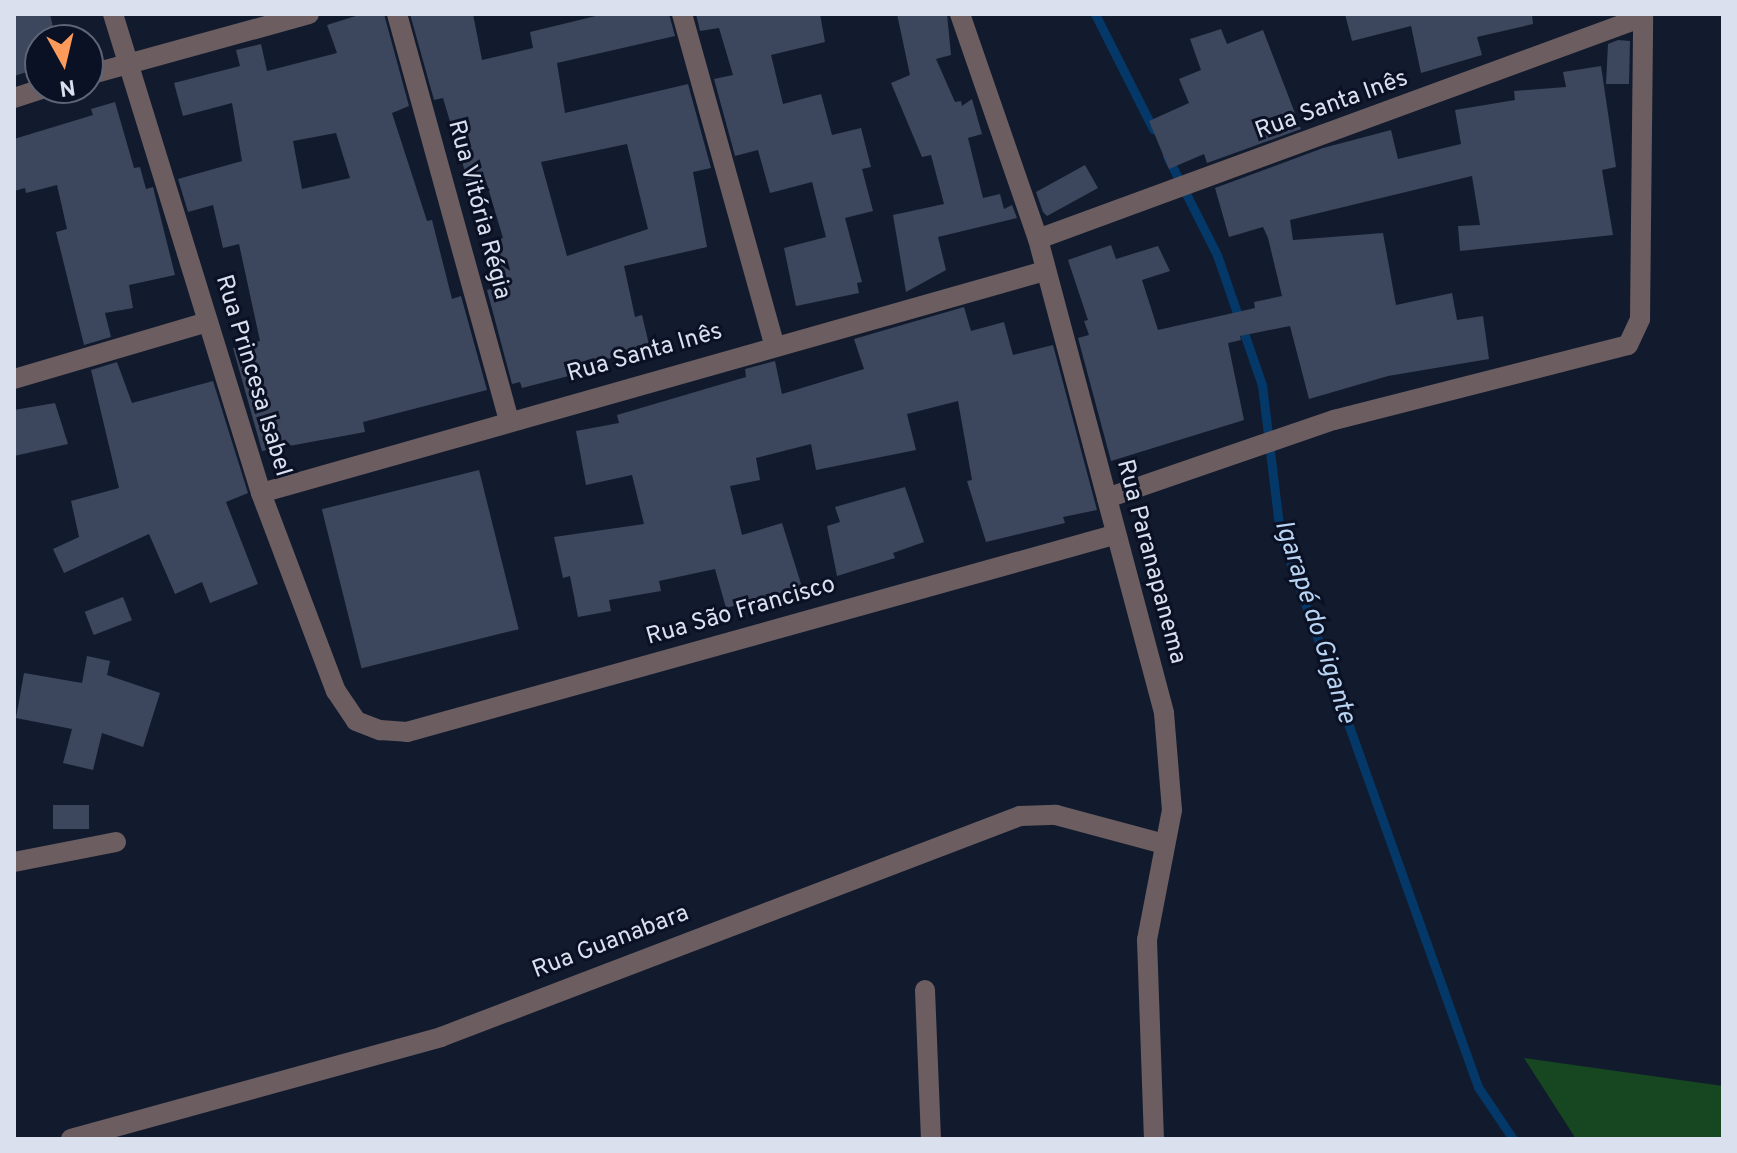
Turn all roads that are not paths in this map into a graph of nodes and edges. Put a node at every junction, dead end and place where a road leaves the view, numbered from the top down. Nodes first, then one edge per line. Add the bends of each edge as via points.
1 (113, 14) edge
2 (309, 14) edge
3 (397, 14) edge
4 (682, 14) edge
5 (960, 14) edge
6 (1643, 16) edge
7 (128, 63) junction
8 (104, 70) edge
9 (1038, 239) junction
10 (1045, 271) junction
11 (208, 322) junction
12 (774, 344) junction
13 (14, 379) edge
14 (509, 420) junction
15 (261, 493) junction
16 (1107, 498) junction
17 (1114, 535) junction
18 (380, 730) joint
19 (116, 842) dead end
20 (1164, 844) junction
21 (14, 862) edge
22 (925, 990) dead end
23 (71, 1139) edge
24 (931, 1139) edge
25 (1154, 1139) edge

1 - 7 street, Rua Princesa Isabel
2 - 7 street
3 - 14 street, Rua Vitória Régia
4 - 12 street
5 - 9 street, Rua Paranapanema
6 - 9 street, Rua Santa Inês
6 - 16 street via 1636,336 1614,349 1296,432
7 - 8 street
7 - 11 street, Rua Princesa Isabel
9 - 10 street, Rua Paranapanema
10 - 12 street, Rua Santa Inês
10 - 16 street, Rua Paranapanema
11 - 13 street
11 - 15 street, Rua Princesa Isabel
12 - 14 street, Rua Santa Inês
14 - 15 street, Rua Santa Inês
15 - 18 street, Rua Princesa Isabel via 336,691 356,721
16 - 17 street, Rua Paranapanema
17 - 18 street, Rua São Francisco via 407,732
17 - 20 street, Rua Paranapanema via 1164,713 1172,810
19 - 21 street
20 - 23 street, Rua Guanabara via 1056,815 1020,816 441,1037
20 - 25 street, Rua Paranapanema via 1147,940
22 - 24 street

